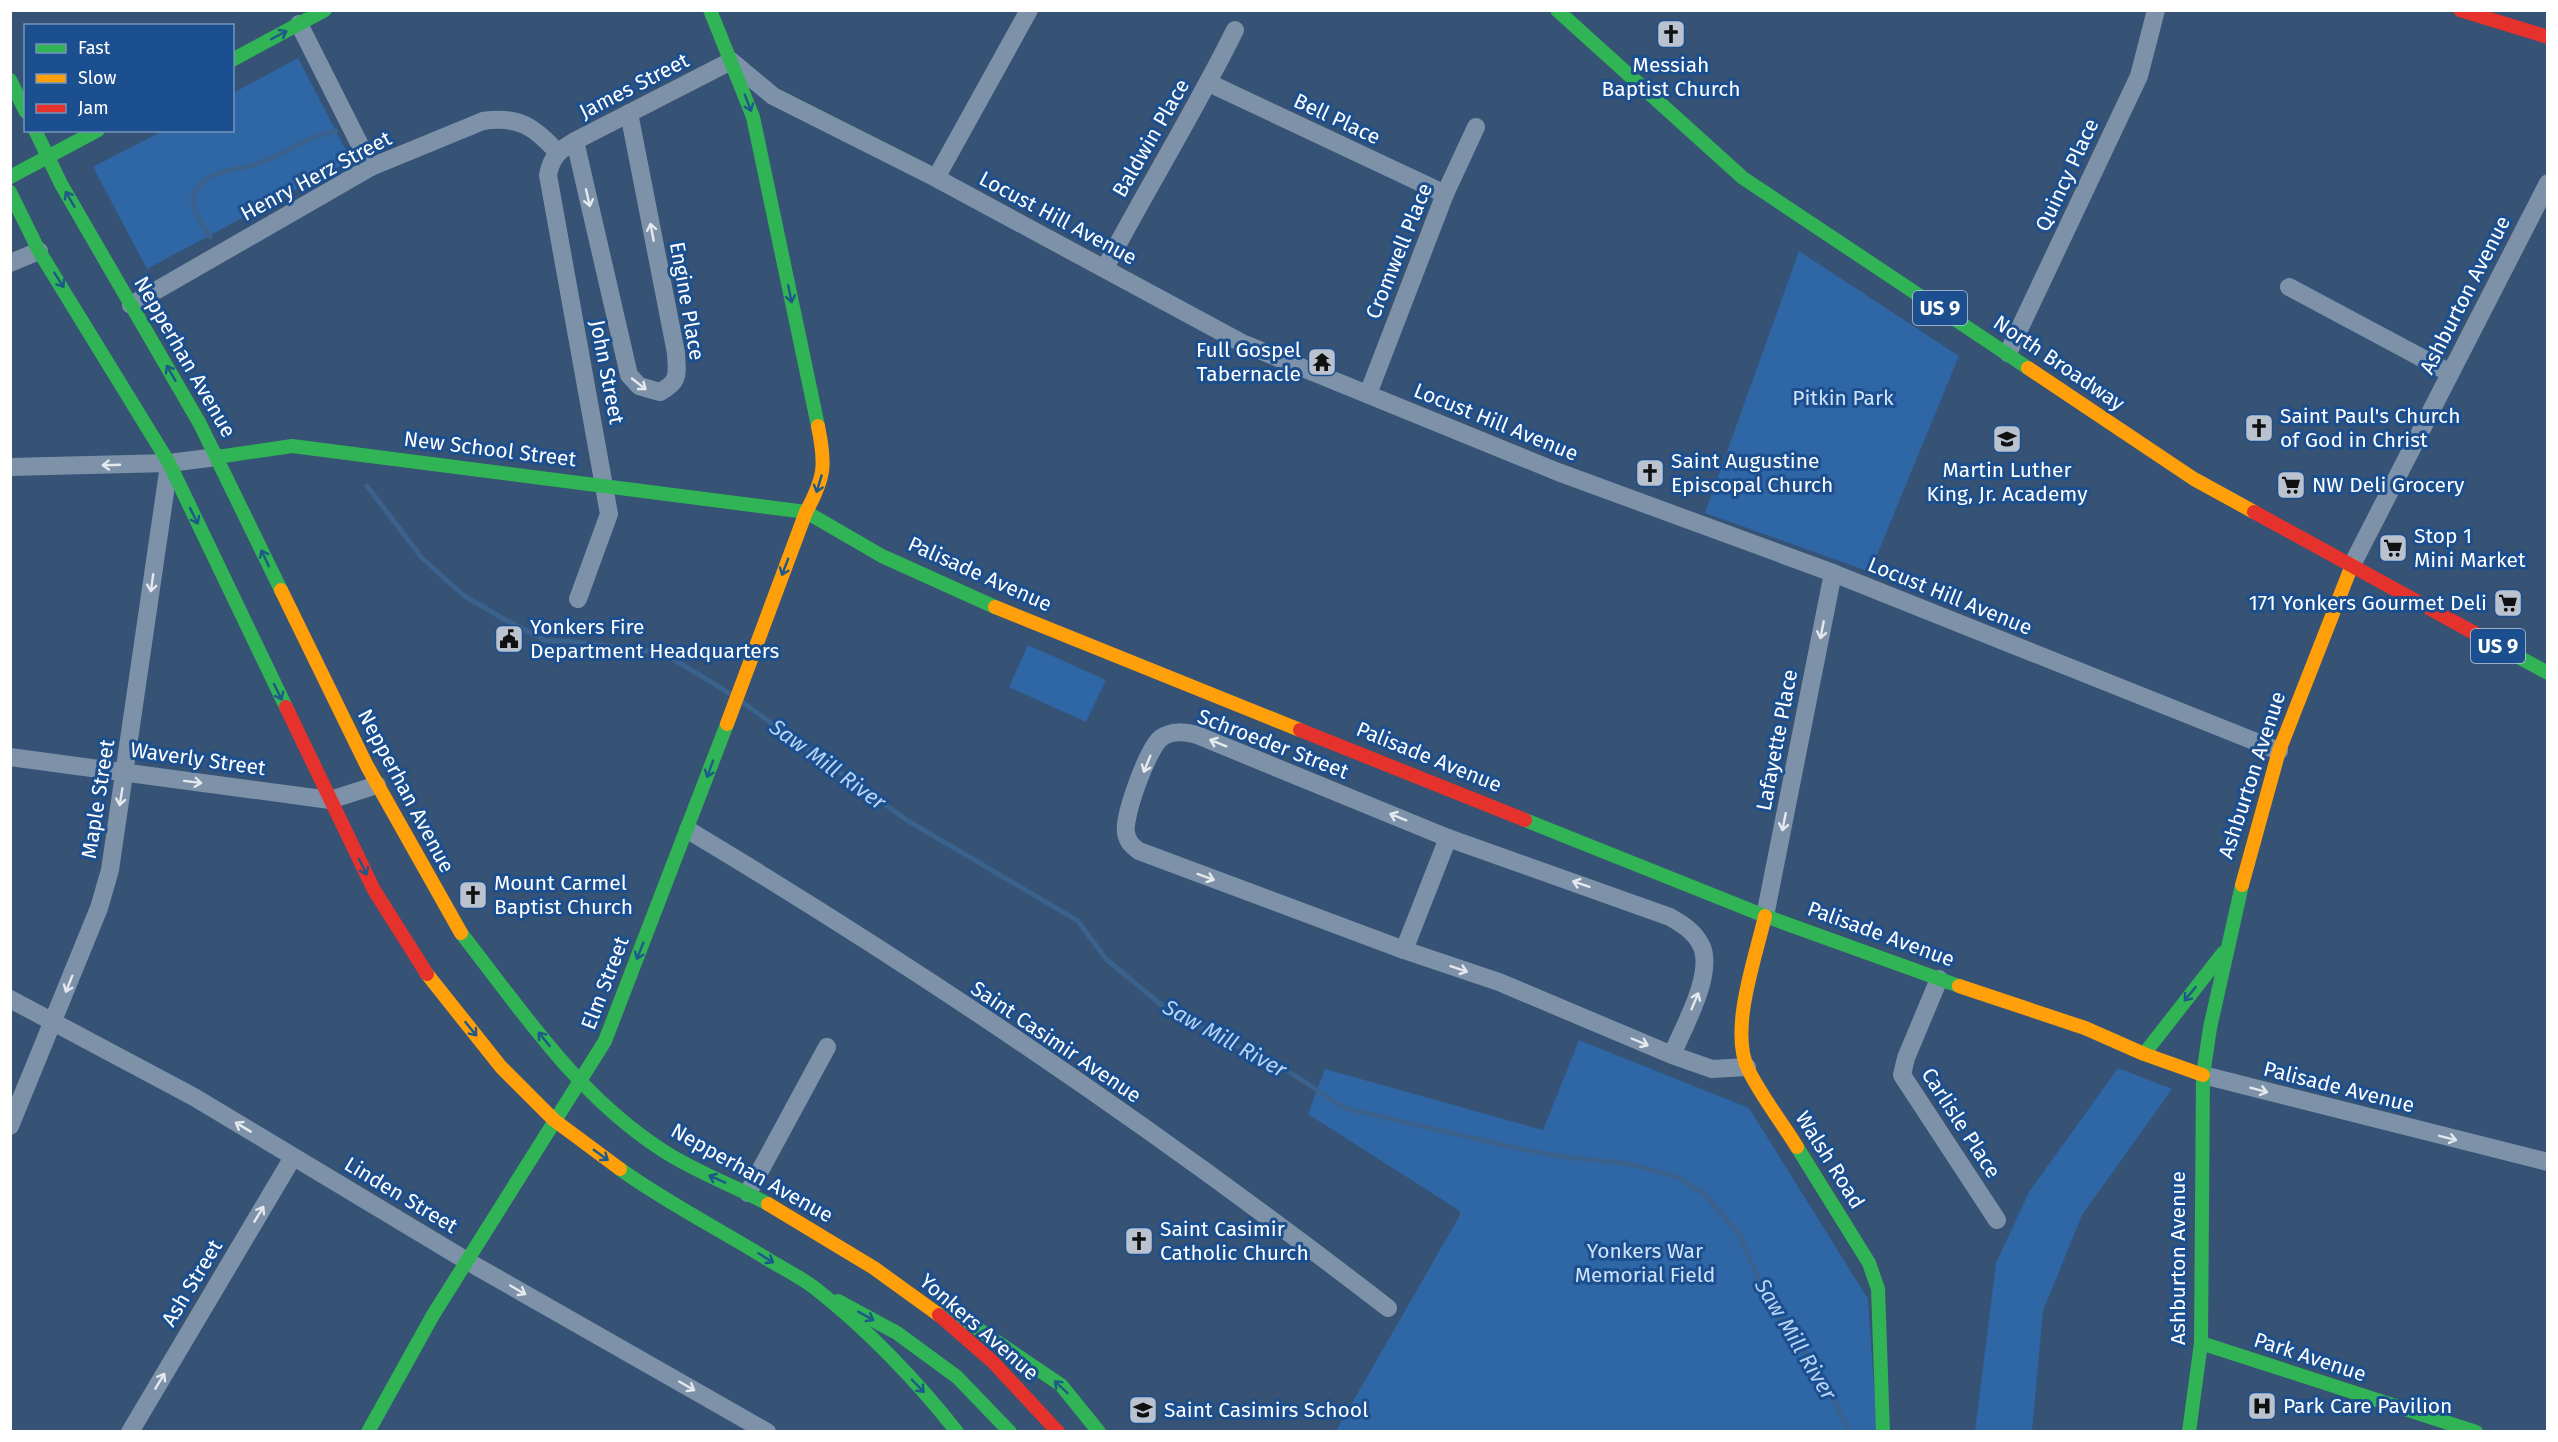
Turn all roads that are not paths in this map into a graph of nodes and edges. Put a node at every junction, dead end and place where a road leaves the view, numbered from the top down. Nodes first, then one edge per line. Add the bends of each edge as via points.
1 (325, 10) edge
2 (710, 10) edge
3 (1029, 10) edge
4 (1557, 10) edge
5 (2156, 10) edge
6 (2460, 10) edge
7 (299, 24) junction
8 (1234, 30) dead end
9 (2547, 37) edge
10 (234, 59) edge
11 (731, 61) junction
12 (10, 80) edge
13 (1209, 83) junction
14 (24, 108) edge
15 (629, 113) junction
16 (1476, 127) dead end
17 (36, 132) edge
18 (94, 132) edge
19 (575, 141) junction
20 (557, 152) junction
21 (49, 157) junction
22 (371, 167) junction
23 (10, 177) edge
24 (936, 178) junction
25 (2547, 183) edge
26 (10, 192) edge
27 (1445, 194) junction
28 (39, 250) junction
29 (10, 263) edge
30 (1105, 268) junction
31 (2289, 287) dead end
32 (131, 305) junction
33 (2008, 353) junction
34 (2451, 373) junction
35 (1368, 394) junction
36 (217, 457) junction
37 (169, 463) junction
38 (10, 467) edge
39 (606, 487) junction
40 (806, 512) junction
41 (2352, 565) junction
42 (1833, 573) junction
43 (578, 599) dead end
44 (2547, 673) edge
45 (2279, 751) junction
46 (10, 757) edge
47 (125, 772) junction
48 (377, 785) junction
49 (330, 800) junction
50 (688, 830) junction
51 (1448, 838) junction
52 (1765, 915) junction
53 (2226, 948) junction
54 (1404, 950) junction
55 (1939, 980) junction
56 (10, 999) edge
57 (54, 1021) junction
58 (827, 1047) dead end
59 (1672, 1054) junction
60 (2144, 1054) junction
61 (1747, 1067) junction
62 (2203, 1075) junction
63 (580, 1084) junction
64 (554, 1120) junction
65 (10, 1126) edge
66 (293, 1157) junction
67 (2547, 1162) edge
68 (748, 1192) junction
69 (1997, 1220) dead end
70 (467, 1261) junction
71 (867, 1261) junction
72 (814, 1288) junction
73 (1388, 1308) dead end
74 (2201, 1344) junction
75 (130, 1431) edge
76 (368, 1431) edge
77 (768, 1431) edge
78 (957, 1431) edge
79 (1010, 1431) edge
80 (1058, 1431) edge
81 (1099, 1431) edge
82 (1883, 1431) edge
83 (2190, 1431) edge
84 (2476, 1431) edge

1 - 7 main road
2 - 11 main road
3 - 24 street
4 - 33 main road, North Broadway / US 9 via 1743,178
5 - 33 street, Quincy Place via 2139,76
6 - 9 main road
10 -> 7 main road
7 - 22 street
8 - 13 street, Baldwin Place
11 - 15 street, James Street
11 - 24 street, Locust Hill Avenue via 773,96
11 -> 40 main road via 753,117 825,458 819,488
12 - 14 main road
13 - 27 street, Bell Place
13 - 30 street, Baldwin Place
15 - 19 street, James Street
19 -> 15 street, Engine Place via 629,375 639,386 660,392 677,379 676,353
16 - 27 street, Cromwell Place
17 - 21 main road, Nepperhan Avenue
18 - 21 main road
19 - 20 street, James Street
20 - 22 street, Henry Herz Street via 540,132 502,118 483,121
20 - 39 street, John Street via 551,159 548,176
21 - 23 main road
32 -> 21 main road, Nepperhan Avenue
22 - 32 street, Henry Herz Street
24 - 30 street, Locust Hill Avenue
25 - 34 street, Ashburton Avenue
26 - 28 main road
27 - 35 street, Cromwell Place
28 - 29 street
28 -> 37 main road
30 - 35 street, Locust Hill Avenue via 1242,343
31 - 34 street
36 -> 32 main road, Nepperhan Avenue
33 - 41 main road, North Broadway / US 9 via 2194,479
34 - 41 street, Ashburton Avenue
35 - 42 street, Locust Hill Avenue via 1558,472
36 - 37 street, New School Street
36 - 39 main road, New School Street via 292,446
48 -> 36 main road, Nepperhan Avenue
37 -> 38 street, New School Street
37 -> 47 street, Maple Street
37 -> 49 main road
39 - 40 main road, New School Street
39 - 43 street, John Street via 609,514
40 -> 50 main road, Elm Street
40 - 52 main road, Palisade Avenue via 919,575 1006,612
41 - 44 main road, North Broadway / US 9
41 - 45 main road, Ashburton Avenue
42 - 45 street, Locust Hill Avenue
42 -> 52 street, Lafayette Place
45 - 53 main road, Ashburton Avenue
46 - 47 street, Waverly Street
47 -> 49 street, Waverly Street
47 -> 57 street, Maple Street via 110,870
48 - 49 street, Waverly Street
63 -> 48 main road, Nepperhan Avenue via 454,925
49 -> 64 main road via 374,890 426,973 501,1067
50 -> 63 main road, Elm Street via 605,1041
50 - 73 street, Saint Casimir Avenue via 1059,1069
51 - 54 street
51 -> 54 street, Schroeder Street via 1197,735 1168,734 1159,739 1149,757 1125,830 1129,843 1139,851
59 -> 51 street, Schroeder Street via 1701,986 1705,965 1701,946 1689,929 1670,917
52 - 55 main road, Palisade Avenue
52 - 61 main road, Walsh Road via 1742,1022
53 -> 60 main road
53 - 62 main road, Ashburton Avenue
54 -> 59 street, Schroeder Street via 1499,982
55 - 60 main road, Palisade Avenue via 2085,1028
55 - 69 street, Carlisle Place via 1902,1076
56 - 57 street, Linden Street
57 - 65 street, Maple Street
66 -> 57 street, Linden Street
58 - 68 street
59 - 61 street, Schroeder Street via 1712,1068
60 - 62 main road, Palisade Avenue
61 - 82 main road, Walsh Road via 1869,1263 1878,1289
62 -> 67 street, Palisade Avenue
62 - 74 main road, Ashburton Avenue
63 - 64 main road, Elm Street
68 -> 63 main road, Nepperhan Avenue via 686,1165 621,1121
64 - 70 main road, Elm Street
64 -> 72 main road via 656,1195
66 - 70 street, Linden Street
75 -> 66 street, Ash Street
68 - 71 main road, Nepperhan Avenue
70 - 76 main road, Elm Street
70 -> 77 street, Linden Street
71 - 80 main road, Yonkers Avenue via 990,1359
81 -> 71 main road, Nepperhan Avenue via 1061,1385
72 -> 78 main road via 890,1358
72 -> 79 main road via 897,1333 957,1377
74 - 83 main road, Ashburton Avenue
74 - 84 main road, Park Avenue

